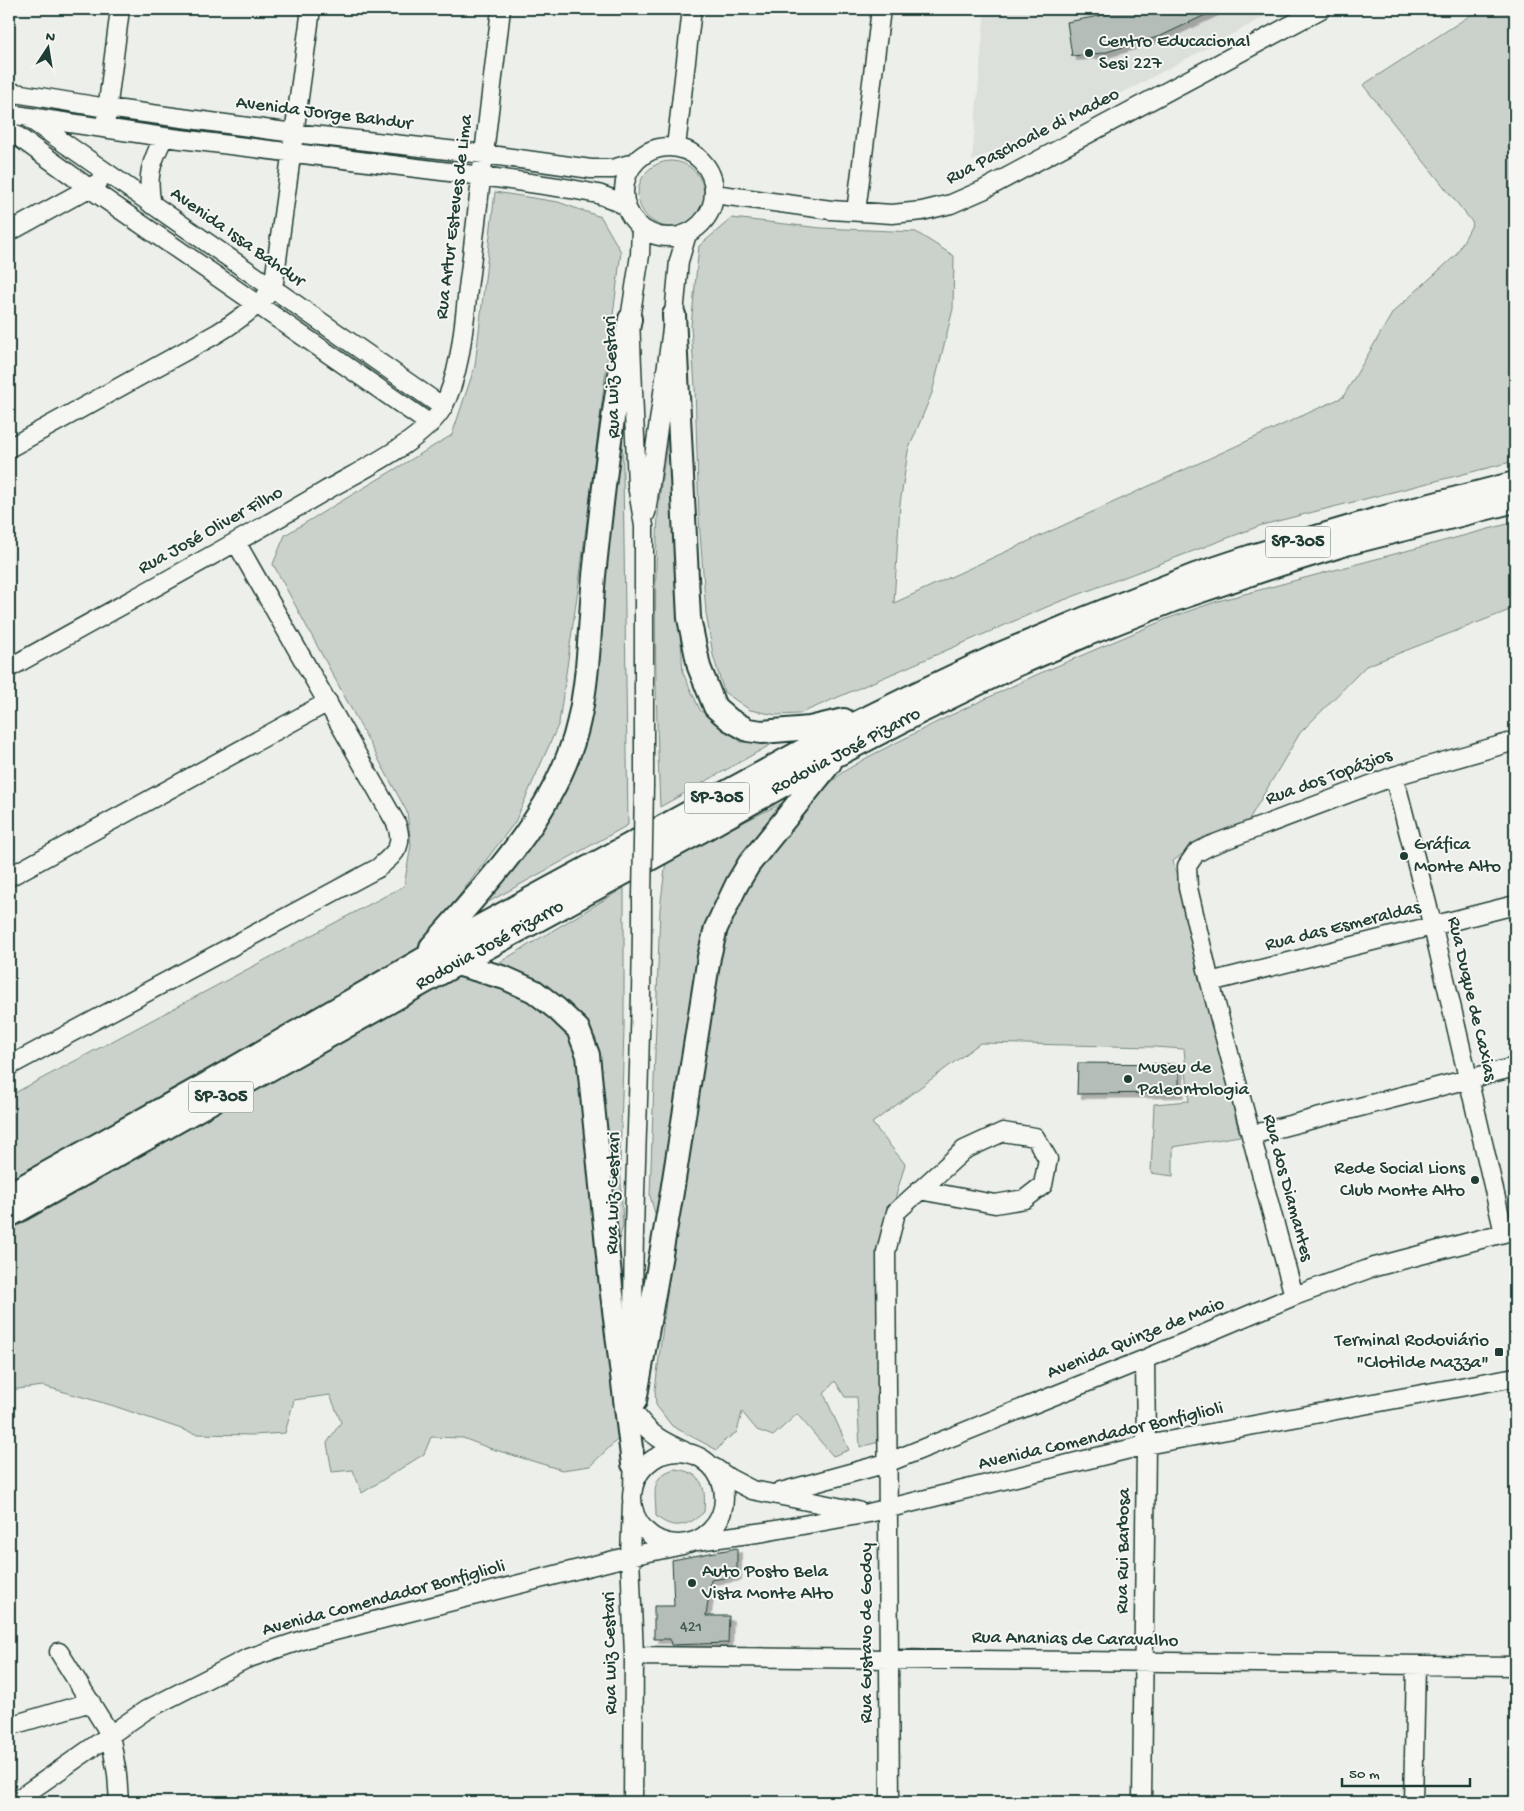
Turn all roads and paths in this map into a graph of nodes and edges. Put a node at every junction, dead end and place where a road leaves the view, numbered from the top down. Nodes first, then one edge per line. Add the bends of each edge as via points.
1 (120, 9) edge
2 (311, 9) edge
3 (501, 9) edge
4 (692, 9) edge
5 (881, 9) edge
6 (1321, 9) edge
7 (9, 92) edge
8 (9, 102) edge
9 (107, 108) junction
10 (16, 114) edge
11 (105, 127) junction
12 (9, 130) edge
13 (294, 133) junction
14 (164, 137) junction
15 (676, 147) junction
16 (291, 152) junction
17 (484, 154) junction
18 (634, 163) junction
19 (108, 175) junction
20 (482, 176) junction
21 (89, 188) junction
22 (714, 194) junction
23 (152, 205) junction
24 (626, 206) junction
25 (856, 212) junction
26 (641, 227) junction
27 (9, 232) edge
28 (687, 234) junction
29 (273, 289) junction
30 (258, 304) junction
31 (674, 315) junction
32 (630, 319) junction
33 (443, 407) junction
34 (430, 424) junction
35 (9, 448) edge
36 (1515, 483) edge
37 (1515, 501) edge
38 (644, 526) junction
39 (236, 542) junction
40 (9, 668) edge
41 (328, 702) junction
42 (880, 712) junction
43 (1515, 741) edge
44 (837, 755) junction
45 (1394, 776) junction
46 (9, 877) edge
47 (1188, 888) joint
48 (1515, 905) edge
49 (1433, 926) junction
50 (419, 960) junction
51 (456, 964) junction
52 (1210, 982) junction
53 (9, 1066) edge
54 (1515, 1067) edge
55 (1467, 1079) junction
56 (1251, 1135) junction
57 (919, 1190) junction
58 (9, 1194) edge
59 (9, 1216) edge
60 (1510, 1231) edge
61 (1294, 1296) junction
62 (1145, 1359) junction
63 (1515, 1377) edge
64 (635, 1408) junction
65 (1146, 1444) junction
66 (692, 1454) junction
67 (708, 1463) junction
68 (887, 1463) junction
69 (633, 1464) junction
70 (774, 1494) junction
71 (632, 1497) junction
72 (887, 1510) junction
73 (869, 1513) junction
74 (690, 1543) junction
75 (630, 1556) junction
76 (59, 1652) dead end
77 (634, 1656) junction
78 (888, 1659) junction
79 (1144, 1662) junction
80 (1416, 1665) junction
81 (1515, 1666) edge
82 (91, 1702) junction
83 (9, 1726) edge
84 (110, 1734) junction
85 (14, 1802) edge
86 (119, 1802) edge
87 (633, 1802) edge
88 (890, 1802) edge
89 (1142, 1802) edge
90 (1413, 1802) edge

1 - 9 street
2 - 13 street
3 - 17 street, Rua Artur Esteves de Lima
4 - 15 street
5 - 25 street
6 - 25 street, Rua Paschoale di Madeo via 983,190 951,204 892,214
7 - 9 street, Avenida Jorge Bahdur
8 - 10 street, Avenida Issa Bahdur
9 - 11 street
9 - 13 street, Avenida Jorge Bahdur
10 - 11 street
10 - 19 street, Avenida Issa Bahdur
11 - 14 street
12 - 21 street
13 - 16 street
13 - 17 street, Avenida Jorge Bahdur
14 - 16 street
14 - 23 street via 149,178
15 - 18 street via 653,150
15 - 22 street via 687,150 707,166
16 - 20 street
16 - 29 street
17 - 18 street, Avenida Jorge Bahdur via 591,169 612,169
17 - 20 street, Rua Artur Esteves de Lima
18 - 24 street via 625,184
19 - 21 street
19 - 23 street, Avenida Issa Bahdur
20 - 24 street via 598,194
20 - 33 street, Rua Artur Esteves de Lima via 458,360
21 - 27 street
21 - 30 street
22 - 25 street, Rua Paschoale di Madeo
22 - 28 street via 708,216
23 - 29 street, Avenida Issa Bahdur
24 - 26 street
26 - 28 street via 663,236
26 - 32 street, Rua Luiz Cestari
28 - 31 street, Rua Luiz Cestari via 679,261
29 - 30 street
29 - 33 street, Avenida Issa Bahdur
30 - 34 street
30 - 35 street via 216,334
31 - 38 street, Rua Luiz Cestari
31 - 42 main road via 689,618 698,667 715,707 748,730 762,732 810,728
32 - 38 street, Rua Luiz Cestari via 637,485
32 - 50 main road via 603,481 581,711 570,750 558,780 518,844
33 - 34 street, Rua Artur Esteves de Lima
34 - 39 street, Rua José Oliver Filho via 387,455
36 - 42 main road, Rodovia José Pizarro / SP-305 via 1372,520 1195,575 1000,654
37 - 44 main road, Rodovia José Pizarro / SP-305 via 1346,544 1174,600 1014,666
38 - 64 street, Rua Luiz Cestari, bridge via 642,957 632,1308
39 - 40 street, Rua José Oliver Filho
39 - 41 street
41 - 46 street
41 - 53 street via 396,823 400,839 394,854 378,868
42 - 50 main road, Rodovia José Pizarro / SP-305
43 - 45 street, Rua dos Topázios
44 - 51 main road, Rodovia José Pizarro / SP-305
44 - 64 main road via 749,864 716,928
45 - 47 street, Rua dos Topázios via 1209,846 1196,854 1187,866
45 - 49 street, Rua Duque de Caxias
47 - 52 street, Rua dos Diamantes
48 - 49 street, Rua das Esmeraldas
49 - 52 street, Rua das Esmeraldas
49 - 55 street, Rua Duque de Caxias
50 - 58 main road, Rodovia José Pizarro / SP-305
51 - 59 main road, Rodovia José Pizarro / SP-305
51 - 69 main road via 505,978 534,991 578,1030 588,1055
52 - 56 street, Rua dos Diamantes
54 - 55 street
55 - 56 street
55 - 60 street, Rua Duque de Caxias
56 - 61 street, Rua dos Diamantes
57 - 57 street, Rua Gustavo de Godoy via 964,1150 1003,1132 1035,1137 1048,1158 1043,1185 1025,1199 995,1204
57 - 68 street, Rua Gustavo de Godoy via 896,1212 886,1252
60 - 61 street, Avenida Quinze de Maio via 1372,1268
61 - 62 street, Avenida Quinze de Maio
62 - 65 street, Rua Rui Barbosa
62 - 68 street, Avenida Quinze de Maio
63 - 65 street, Avenida Comendador Bonfiglioli
64 - 66 street via 646,1429 660,1440
64 - 69 street, Rua Luiz Cestari
65 - 72 street, Avenida Comendador Bonfiglioli
65 - 79 street, Rua Rui Barbosa
66 - 67 street
66 - 71 street via 668,1453 655,1458 637,1477
67 - 70 street via 752,1490
67 - 74 street via 722,1482 724,1509 709,1534
68 - 70 street, Avenida Quinze de Maio
68 - 72 street, Rua Gustavo de Godoy
69 - 71 street, Rua Luiz Cestari
70 - 73 street
71 - 74 street via 636,1518 655,1539 668,1544
71 - 75 street, Rua Luiz Cestari
72 - 73 street, Avenida Comendador Bonfiglioli
72 - 78 street, Rua Gustavo de Godoy
73 - 74 street, Avenida Comendador Bonfiglioli
74 - 75 street, Avenida Comendador Bonfiglioli
75 - 77 street, Rua Luiz Cestari
75 - 84 street, Avenida Comendador Bonfiglioli via 311,1637 246,1659 146,1710
76 - 82 street
77 - 78 street, Rua Ananias de Caravalho
77 - 87 street, Rua Luiz Cestari
78 - 79 street, Rua Ananias de Caravalho
78 - 88 street, Rua Gustavo de Godoy
79 - 80 street, Rua Ananias de Caravalho
79 - 89 street, Rua Rui Barbosa
80 - 81 street, Rua Ananias de Caravalho
80 - 90 street
82 - 83 street
82 - 84 street
84 - 85 street, Avenida Comendador Bonfiglioli
84 - 86 street

